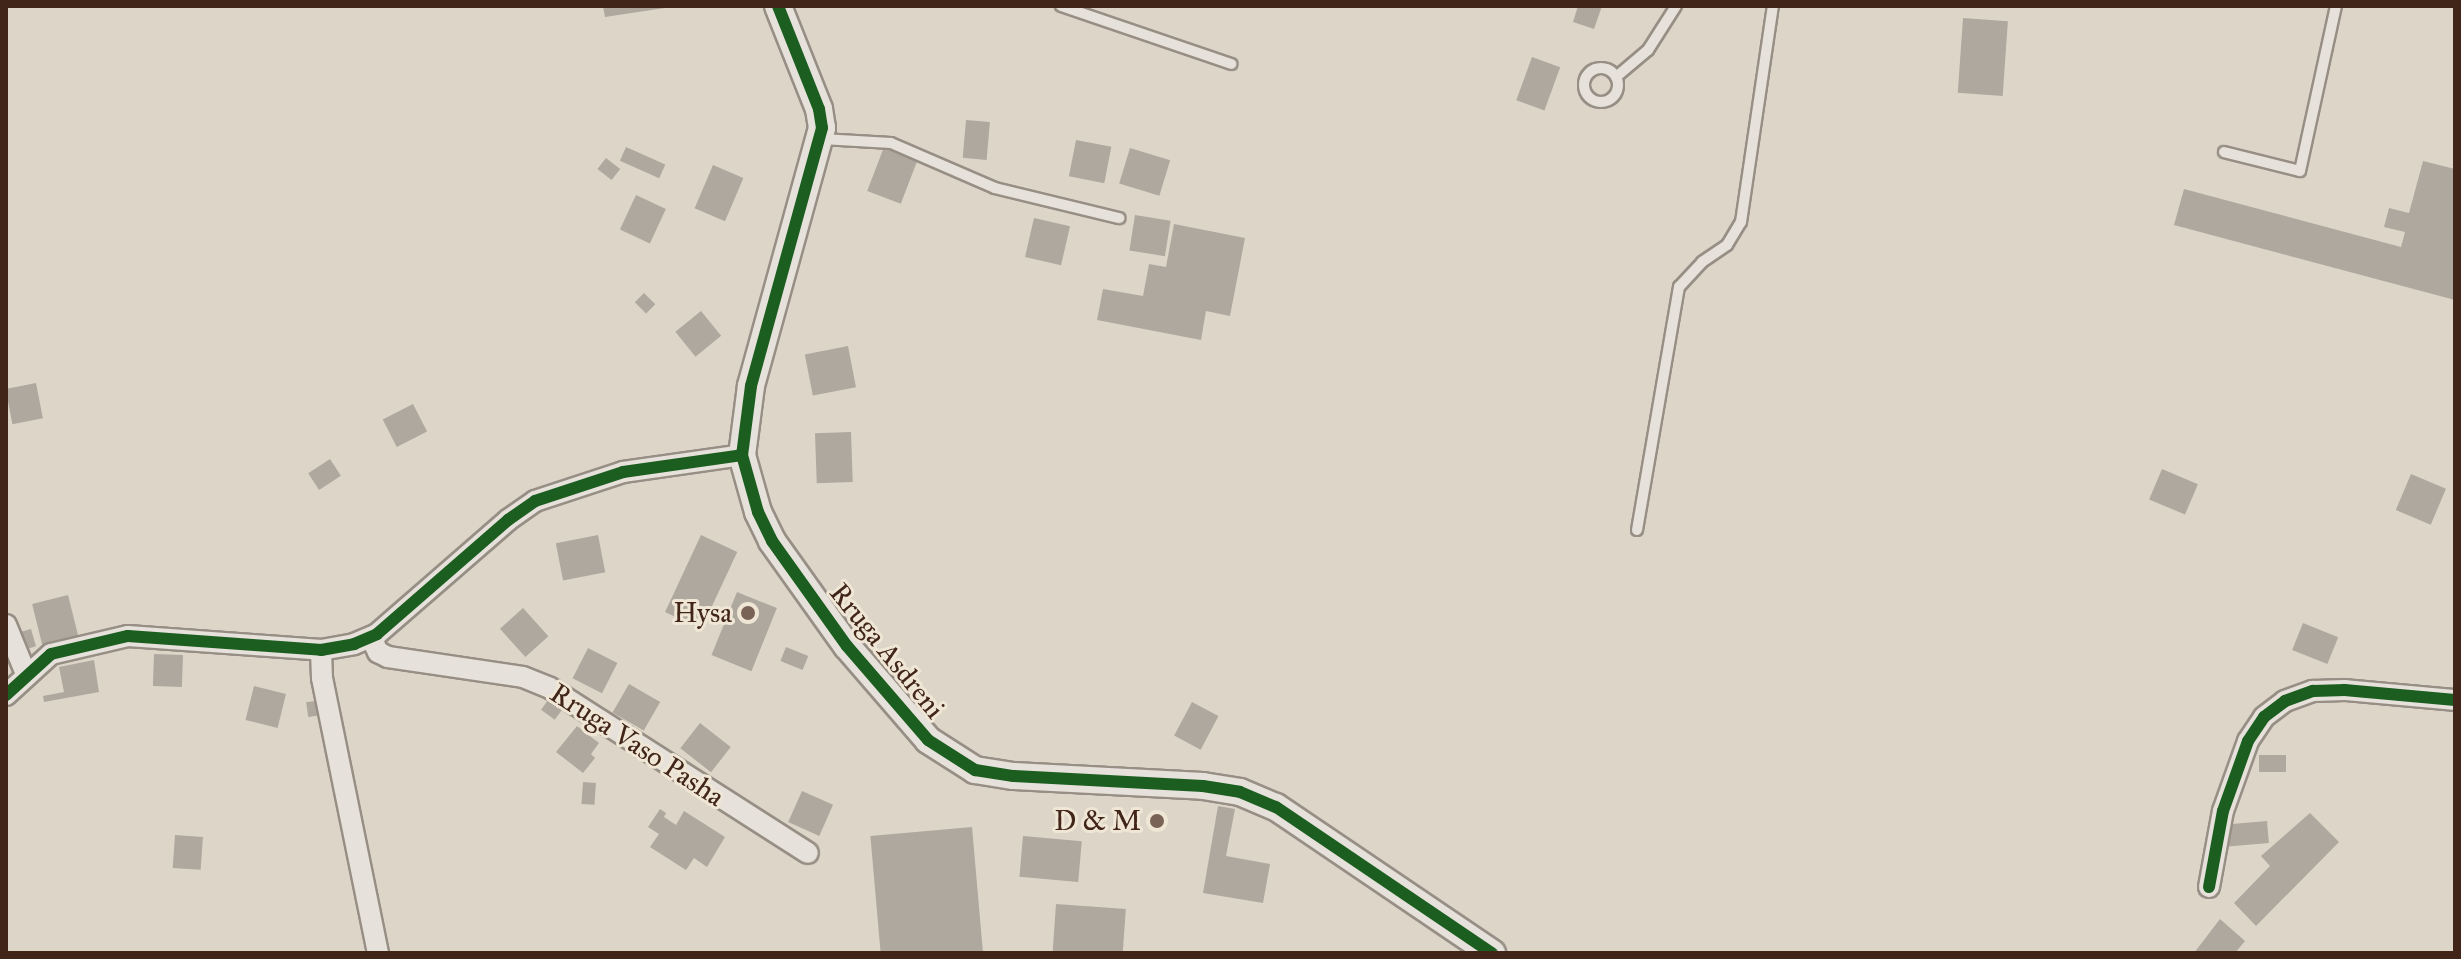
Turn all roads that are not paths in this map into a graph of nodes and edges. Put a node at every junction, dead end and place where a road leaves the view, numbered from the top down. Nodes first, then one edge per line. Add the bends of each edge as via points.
1 (778, 6) edge
2 (1061, 6) edge
3 (1676, 6) edge
4 (1773, 6) edge
5 (2336, 6) edge
6 (1231, 64) dead end
7 (1616, 77) dead end
8 (820, 139) junction
9 (2224, 152) dead end
10 (1119, 218) dead end
11 (742, 455) junction
12 (1637, 530) dead end
13 (6, 625) edge
14 (371, 637) junction
15 (321, 650) junction
16 (26, 674) junction
17 (6, 695) edge
18 (2455, 700) edge
19 (808, 853) dead end
20 (2209, 887) dead end
21 (378, 953) edge
22 (1492, 953) edge

1 - 8 street, Rruga Asdreni via 819,109
2 - 6 lane
3 - 7 lane via 1648,50
4 - 12 lane via 1741,222 1727,245 1679,287
5 - 9 lane via 2300,171
8 - 10 lane via 891,143 995,188
8 - 11 street, Rruga Asdreni via 751,386
11 - 14 street via 623,472 535,501
11 - 22 street, Rruga Asdreni via 758,512 795,574 876,683 928,740 954,759 975,770 1014,776 1240,792 1276,807
13 - 16 street
14 - 15 street
14 - 19 street, Rruga Vaso Pasha via 378,652 388,657 523,677 550,688
15 - 16 street via 128,636 51,654
15 - 21 street via 322,678
16 - 17 street
18 - 20 street via 2345,690 2313,691 2285,701 2264,717 2248,741 2223,811

